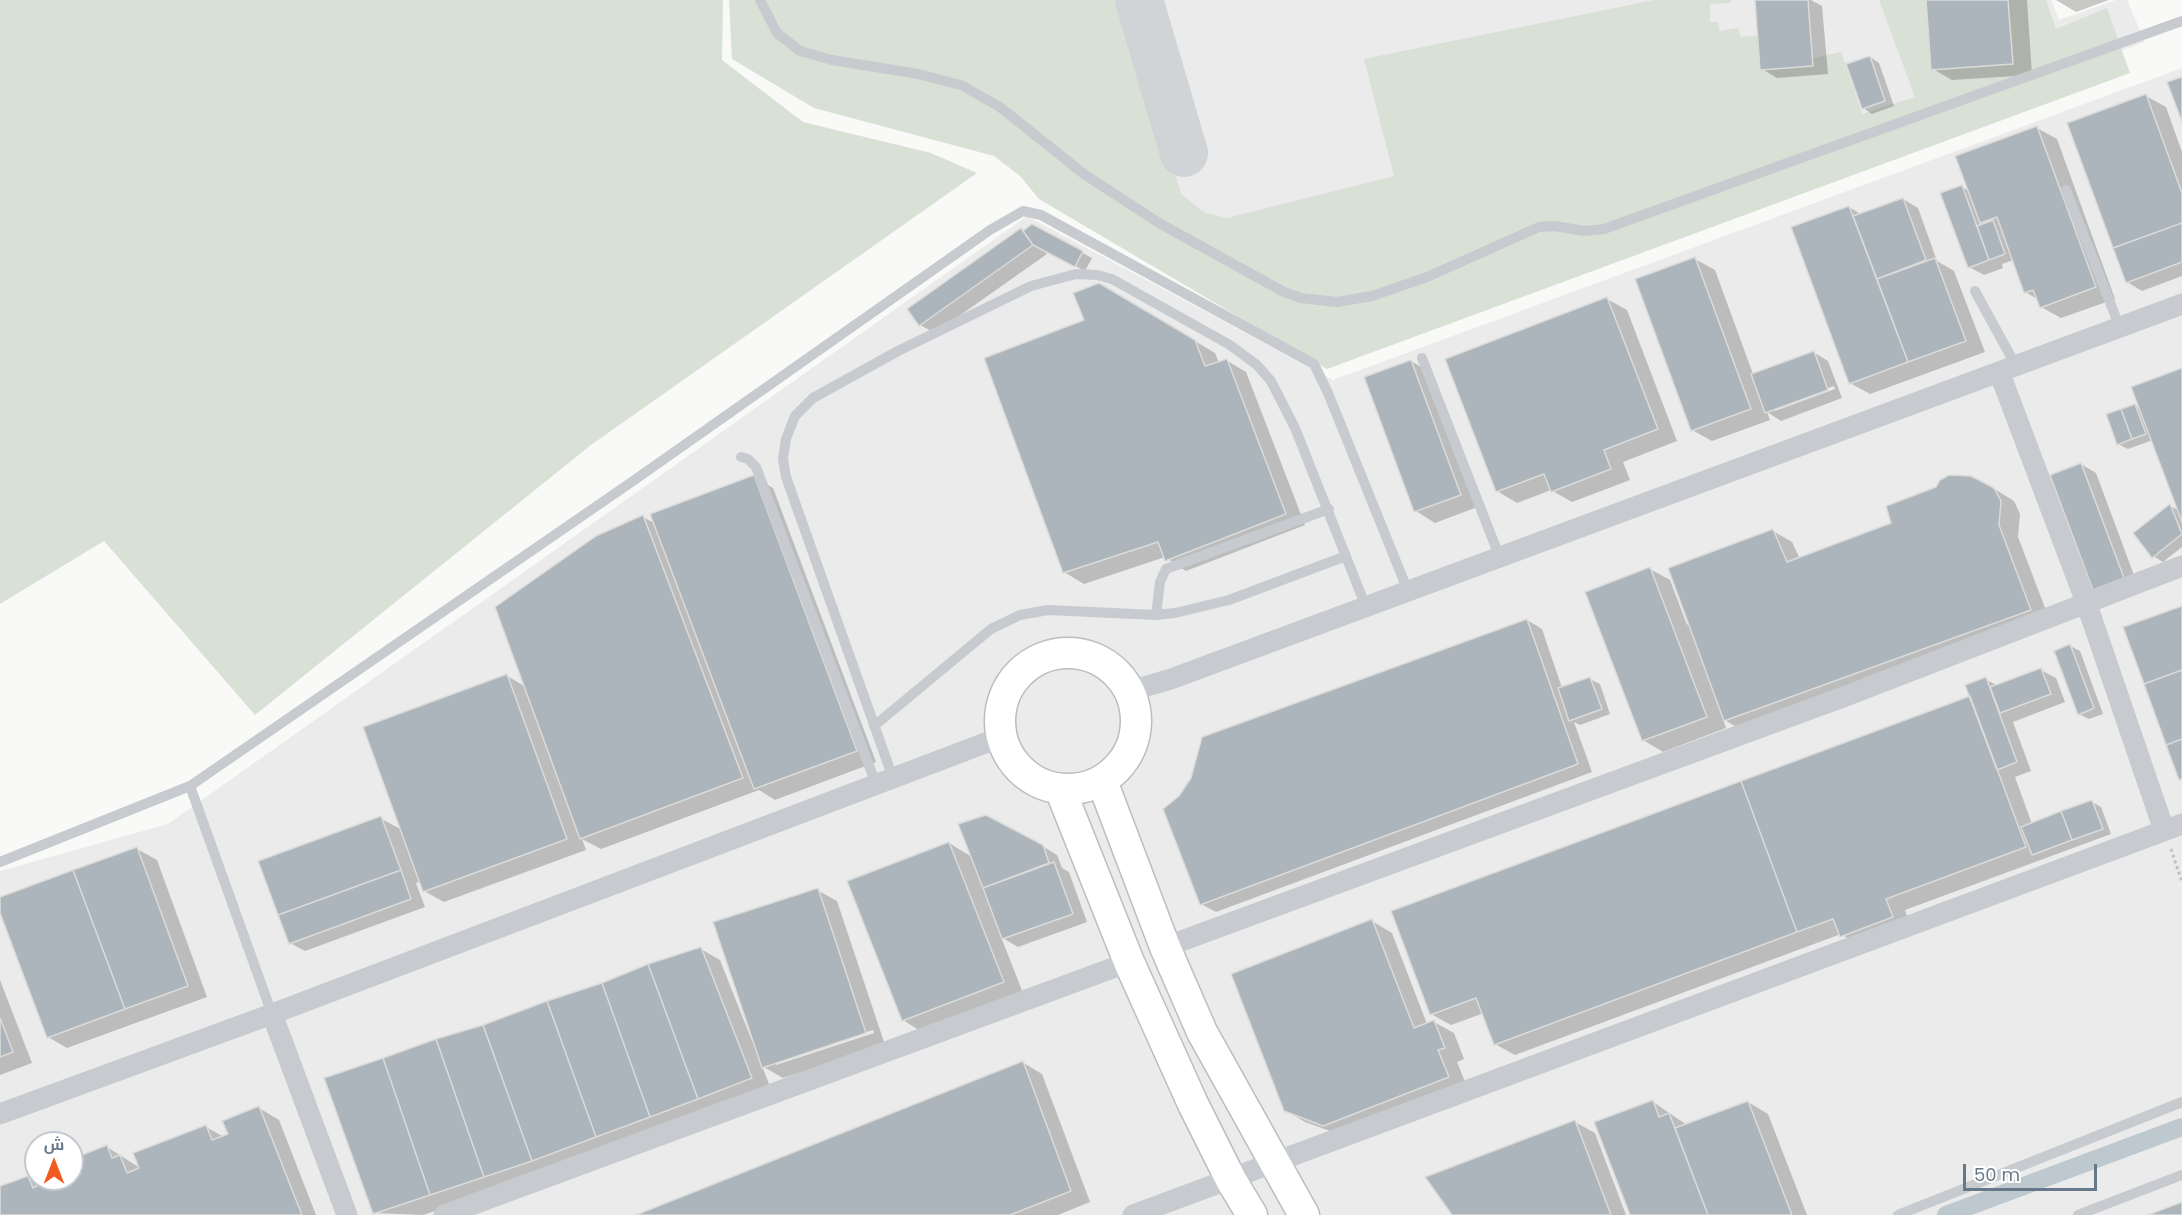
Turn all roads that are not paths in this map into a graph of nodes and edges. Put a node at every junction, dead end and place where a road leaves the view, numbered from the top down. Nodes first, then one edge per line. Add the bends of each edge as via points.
1 (760, 0) edge
2 (2182, 21) edge
3 (2066, 190) dead end
4 (1975, 291) dead end
5 (2182, 304) edge
6 (2120, 328) junction
7 (1422, 358) dead end
8 (2008, 370) junction
9 (741, 457) dead end
10 (1329, 509) junction
11 (1346, 556) junction
12 (1500, 558) junction
13 (2182, 566) edge
14 (1408, 591) junction
15 (2086, 602) junction
16 (1366, 607) junction
17 (1156, 615) junction
18 (1130, 691) junction
19 (874, 726) junction
20 (1002, 737) junction
21 (884, 781) junction
22 (1102, 781) junction
23 (190, 786) junction
24 (1060, 789) junction
25 (2173, 827) edge
26 (0, 862) edge
27 (1165, 947) junction
28 (1129, 962) junction
29 (272, 1014) junction
30 (2182, 1102) edge
31 (0, 1114) edge
32 (1275, 1163) junction
33 (2182, 1175) edge
34 (1231, 1180) junction
35 (347, 1215) edge
36 (444, 1215) edge
37 (1133, 1215) edge
38 (1252, 1215) edge
39 (1304, 1215) edge
40 (1898, 1215) edge
41 (2078, 1215) edge

1 - 2 lane via 777,33 800,51 961,85 1000,107 1084,174 1159,223 1284,292 1336,302 1372,296 1539,227 1604,229
3 - 6 lane
4 - 8 lane
5 - 6 street
6 - 8 street
7 - 12 lane
8 - 12 street
8 - 15 street
9 - 21 lane via 756,467
10 - 11 lane
10 - 17 lane via 1166,569 1160,582
10 - 19 lane via 1271,381 1230,345 1112,279 1097,275 1056,277 1021,291 813,398 795,416 786,439 786,477
11 - 16 lane
11 - 17 lane via 1204,608
12 - 14 street
13 - 15 street
14 - 16 street
14 - 23 lane via 1314,364 1041,215 1023,211 990,230
15 - 25 street
15 - 27 street via 1846,696
16 - 18 street
17 - 19 lane via 1048,610 1020,615 991,629
18 - 20 street via 1117,673 1101,661 1083,654 1044,657 1020,674 1004,698 1000,717
18 - 22 street via 1137,714 1135,740 1122,764
19 - 21 lane
20 - 21 street
20 - 24 street via 1010,757 1023,773
21 - 29 street
22 - 24 street via 1083,788
22 - 27 street
23 - 26 lane
23 - 29 lane
24 - 28 street
25 - 32 street
27 - 32 street via 1202,1032
28 - 34 street
28 - 36 street
29 - 31 street
29 - 35 street
30 - 40 lane
32 - 34 street
32 - 39 street
33 - 41 lane
34 - 37 street
34 - 38 street

